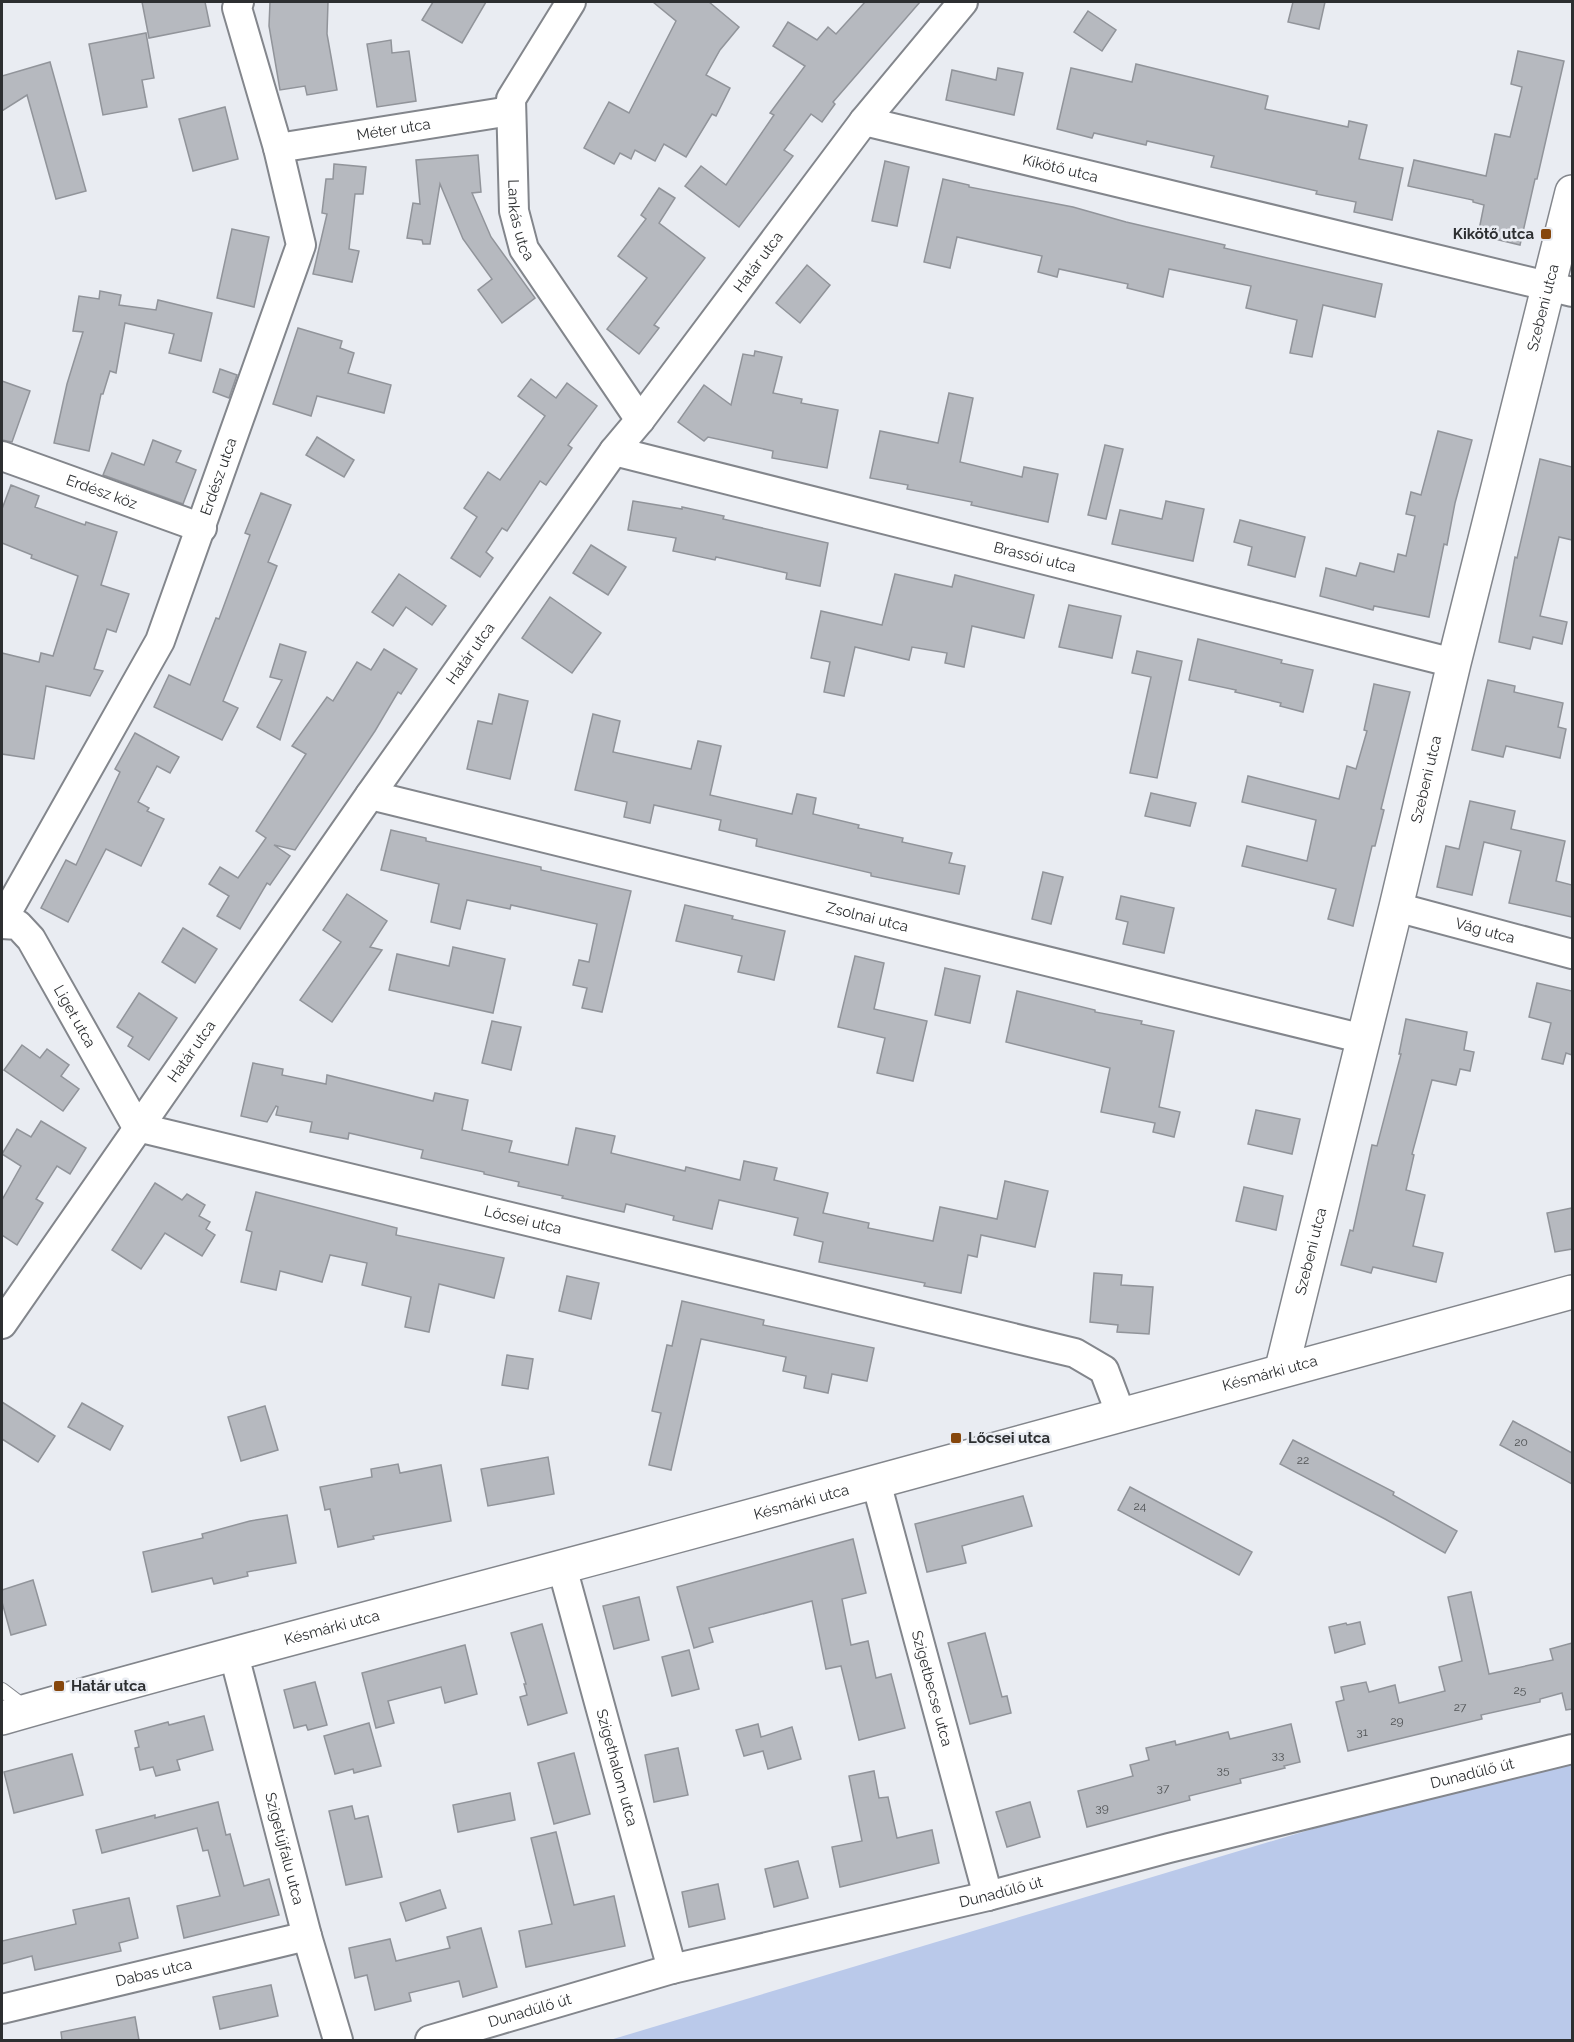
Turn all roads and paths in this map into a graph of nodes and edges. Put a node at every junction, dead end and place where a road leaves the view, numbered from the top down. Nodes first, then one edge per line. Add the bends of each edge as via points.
1 (239, 2) edge
2 (571, 2) edge
3 (963, 2) edge
4 (510, 111) junction
5 (864, 121) junction
6 (278, 148) junction
7 (1572, 192) edge
8 (1561, 289) edge
9 (639, 420) junction
10 (614, 451) junction
11 (2, 456) edge
12 (202, 528) junction
13 (1454, 663) junction
14 (370, 795) junction
15 (1396, 907) junction
16 (2, 922) edge
17 (1572, 954) edge
18 (1364, 1039) junction
19 (137, 1126) junction
20 (1572, 1292) edge
21 (2, 1324) edge
22 (1282, 1368) junction
23 (1121, 1415) junction
24 (876, 1482) junction
25 (562, 1567) junction
26 (234, 1655) junction
27 (2, 1690) edge
28 (15, 1714) edge
29 (1572, 1749) edge
30 (988, 1896) junction
31 (307, 1936) junction
32 (672, 1969) junction
33 (2, 2008) edge
34 (338, 2040) edge
35 (430, 2040) edge

1 - 6 street, Erdész utca via 237,8
2 - 4 street, Lankás utca via 511,99
3 - 5 street, Határ utca
4 - 6 street, Méter utca
4 - 9 street, Lankás utca via 514,211 524,249
5 - 8 street, Kikötő utca
5 - 9 street, Határ utca
6 - 12 street, Erdész utca via 301,245
7 - 8 street, Szebeni utca
8 - 13 street, Szebeni utca
9 - 10 street, Határ utca
10 - 13 street, Brassói utca
10 - 14 street, Határ utca
11 - 12 street, Erdész köz
12 - 16 street, Erdész utca via 160,641
13 - 15 street, Szebeni utca
14 - 18 street, Zsolnai utca
14 - 19 street, Határ utca
15 - 17 street, Vág utca
15 - 18 street, Szebeni utca
16 - 19 street, Liget utca via 18,925 31,939
18 - 22 street, Szebeni utca
19 - 21 street, Határ utca
19 - 23 street, Lőcsei utca via 1075,1353 1104,1370
20 - 22 street, Késmárki utca
22 - 23 street, Késmárki utca
23 - 24 street, Késmárki utca
24 - 25 street, Késmárki utca
24 - 30 street, Szigetbecse utca
25 - 26 street, Késmárki utca
25 - 32 street, Szigethalom utca
26 - 28 street, Késmárki utca
26 - 31 street, Szigetújfalu utca
27 - 28 lane, Késmárki utca
29 - 30 street, Dunadűlő út
30 - 32 street, Dunadűlő út
31 - 33 street, Dabas utca
31 - 34 street, Szigetújfalu utca
32 - 35 street, Dunadűlő út

